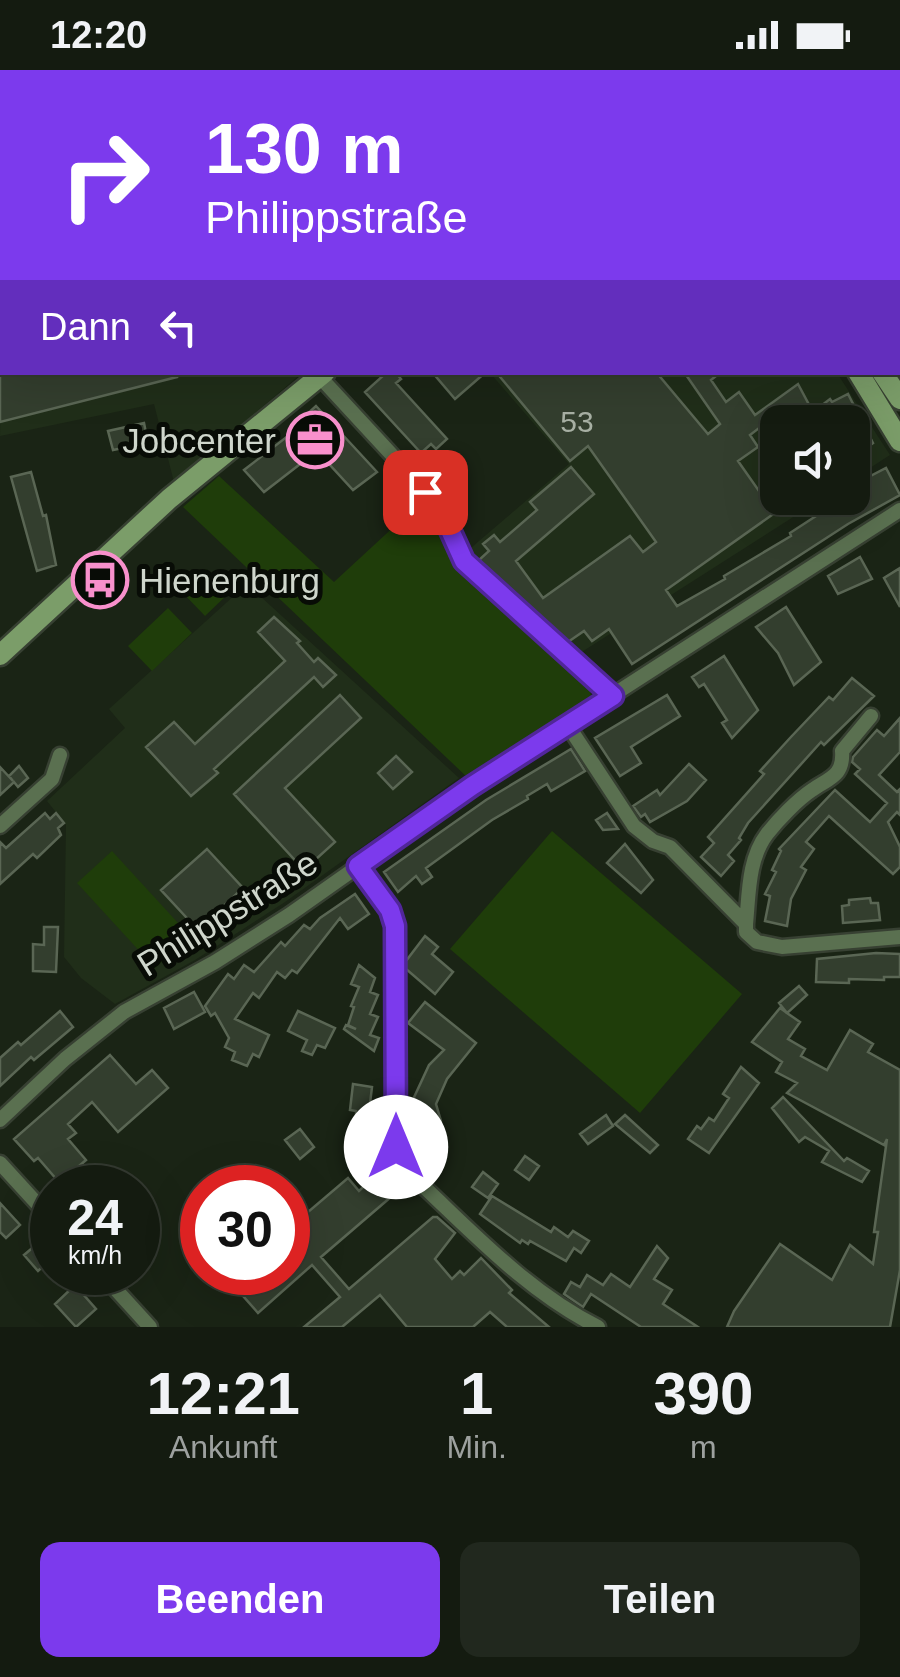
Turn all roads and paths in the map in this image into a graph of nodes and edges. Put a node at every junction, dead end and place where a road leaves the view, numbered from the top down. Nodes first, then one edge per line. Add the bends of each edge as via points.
1 (321, 375) edge
2 (323, 375) edge
3 (860, 375) edge
4 (884, 375) edge
5 (899, 397) edge
6 (900, 441) edge
7 (900, 510) edge
8 (0, 655) edge
9 (613, 696) junction
10 (871, 716) dead end
11 (567, 724) junction
12 (60, 755) dead end
13 (0, 826) edge
14 (358, 866) junction
15 (746, 924) junction
16 (900, 937) edge
17 (0, 1120) edge
18 (0, 1163) edge
19 (30, 1196) edge
20 (121, 1295) edge
21 (150, 1327) edge
22 (598, 1327) edge

1 - 8 main road via 169,498
2 - 9 street via 440,508 464,561
3 - 6 main road
4 - 5 main road
7 - 9 street, Philippstraße
9 - 11 street, Philippstraße
10 - 15 street via 842,752 836,776 766,835 753,861
11 - 14 street, Philippstraße
11 - 15 street via 634,826 670,847
12 - 13 street via 52,779
14 - 17 street, Philippstraße via 215,962 124,1012
14 - 22 street via 395,926 400,1160 527,1282
15 - 16 street via 758,942 782,947
18 - 19 street
20 - 21 street

